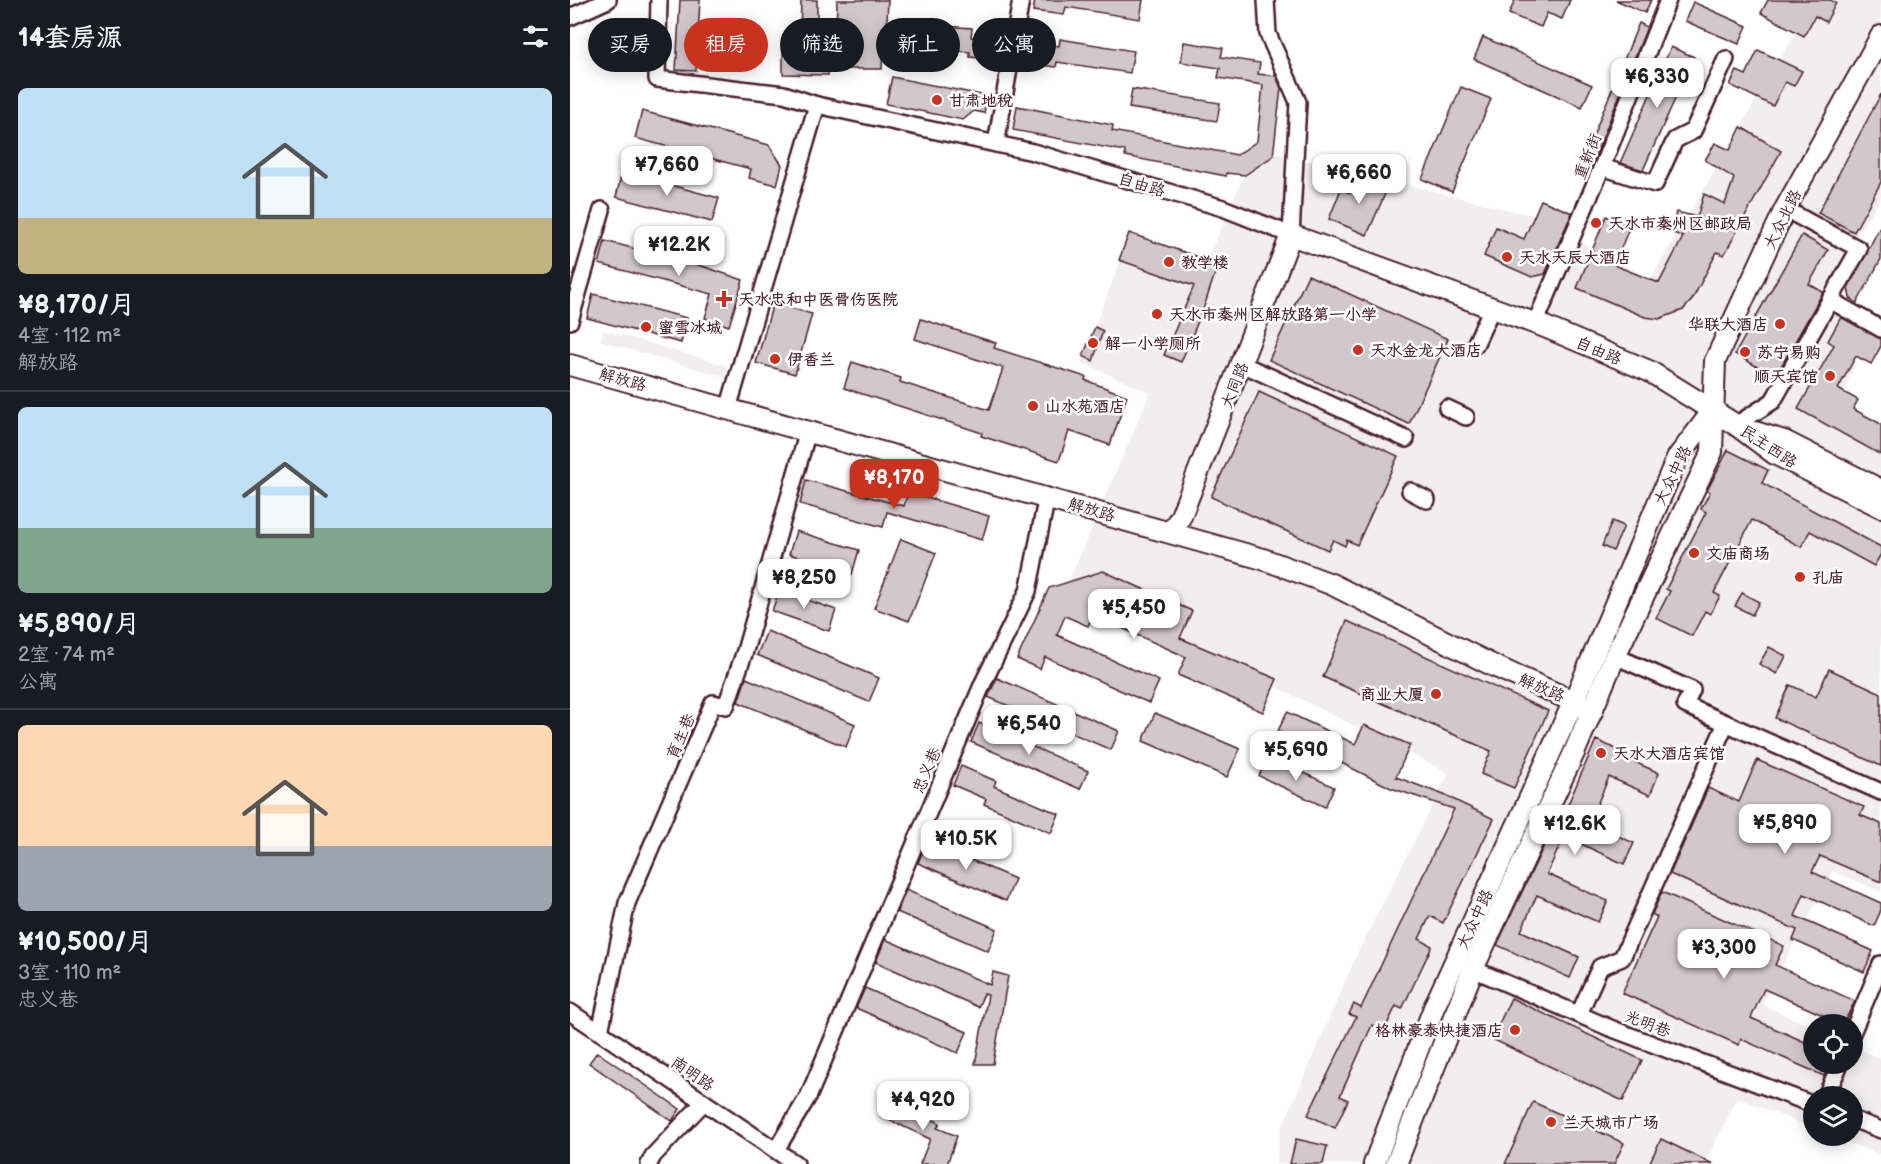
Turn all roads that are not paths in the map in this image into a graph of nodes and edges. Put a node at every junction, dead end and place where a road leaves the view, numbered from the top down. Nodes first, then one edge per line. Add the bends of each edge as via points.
1 (608, 0) edge
2 (659, 0) edge
3 (1021, 0) edge
4 (1266, 0) edge
5 (1668, 0) edge
6 (570, 17) edge
7 (1881, 36) edge
8 (1726, 59) dead end
9 (817, 105) junction
10 (996, 144) junction
11 (1602, 167) junction
12 (1785, 209) junction
13 (602, 210) dead end
14 (1291, 235) junction
15 (1830, 300) junction
16 (1492, 308) junction
17 (570, 321) edge
18 (1535, 324) junction
19 (1881, 329) edge
20 (1475, 345) dead end
21 (1242, 364) junction
22 (570, 365) edge
23 (1447, 408) dead end
24 (728, 409) junction
25 (1712, 412) junction
26 (1466, 417) dead end
27 (1736, 425) junction
28 (808, 431) junction
29 (1406, 439) dead end
30 (1410, 490) dead end
31 (1881, 490) edge
32 (1047, 496) junction
33 (1427, 500) dead end
34 (1881, 507) edge
35 (1171, 532) junction
36 (1615, 656) junction
37 (1574, 701) junction
38 (1593, 710) junction
39 (1726, 723) junction
40 (1881, 792) edge
41 (1881, 964) edge
42 (1473, 969) junction
43 (570, 1012) edge
44 (1579, 1014) junction
45 (1860, 1014) edge
46 (600, 1032) junction
47 (1803, 1101) edge
48 (704, 1102) junction
49 (1863, 1123) edge
50 (1881, 1130) edge
51 (776, 1150) junction
52 (649, 1164) edge
53 (796, 1164) edge
54 (1374, 1164) edge
55 (1396, 1164) edge

1 - 6 street
2 - 9 street, 自由路 via 657,79 784,94
3 - 10 street
4 - 14 street via 1268,34 1298,102
5 - 11 street, 重新街
7 - 12 main road, 大众北路
8 - 11 street via 1693,131 1675,140 1655,184
9 - 10 street, 自由路
9 - 24 street
10 - 14 street, 自由路 via 1223,208
11 - 18 street, 重新街
12 - 15 street via 1859,249
12 - 25 main road, 大众北路 via 1715,361
13 - 17 street
14 - 16 main road, 自由路
14 - 21 main road, 大同路
15 - 19 street
15 - 27 street via 1773,401
16 - 18 main road, 自由路
16 - 20 street
18 - 25 main road, 自由路 via 1649,371
21 - 29 street
21 - 35 main road, 大同路
22 - 24 main road, 解放路
23 - 26 street
24 - 28 main road, 解放路
25 - 27 main road, 自由路
25 - 36 main road, 大众中路 via 1712,452
25 - 37 main road, 大众中路 via 1677,458
27 - 31 main road, 民主西路 via 1784,441
27 - 34 main road, 民主西路 via 1775,454
28 - 32 main road, 解放路
28 - 46 street, 育生巷 via 726,705 713,703 627,903
30 - 33 street
32 - 35 main road, 解放路
32 - 51 street, 忠义巷 via 1028,591 983,684 809,1095
35 - 37 main road, 解放路 via 1331,584 1494,666
36 - 38 main road, 大众中路
36 - 39 street via 1692,690 1685,705
37 - 38 main road, 解放路
37 - 54 main road, 大众中路 via 1435,1005
38 - 42 main road, 大众中路
39 - 40 street
39 - 44 street via 1622,958 1600,967
41 - 45 street
42 - 44 street, 光明巷
42 - 55 main road, 大众中路
43 - 46 street, 南明路
44 - 47 street, 光明巷
46 - 48 street, 南明路
48 - 51 street, 南明路
48 - 52 street
49 - 50 street
51 - 53 street, 南明路

